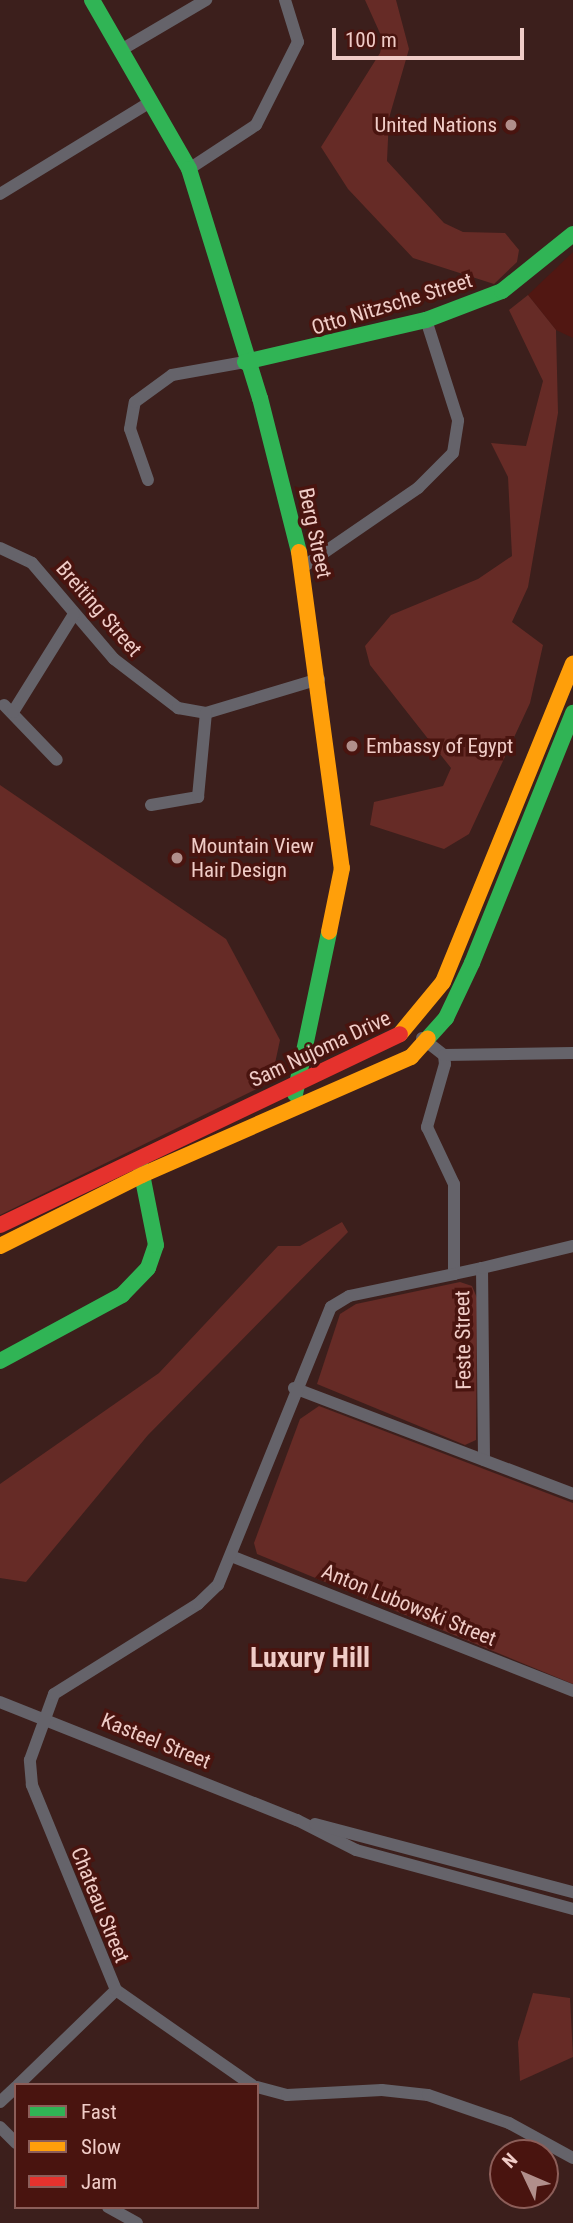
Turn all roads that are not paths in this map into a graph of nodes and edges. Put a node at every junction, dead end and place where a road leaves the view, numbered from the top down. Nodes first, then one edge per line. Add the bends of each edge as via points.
1 (93, 0) edge
2 (206, 0) edge
3 (285, 0) edge
4 (121, 50) junction
5 (150, 102) junction
6 (189, 169) junction
7 (0, 194) edge
8 (573, 234) edge
9 (426, 320) junction
10 (245, 362) junction
11 (148, 481) dead end
12 (0, 548) edge
13 (303, 567) junction
14 (74, 614) junction
15 (573, 664) edge
16 (319, 679) junction
17 (206, 713) junction
18 (573, 713) edge
19 (57, 760) dead end
20 (151, 805) dead end
21 (410, 1029) junction
22 (427, 1042) junction
23 (573, 1053) edge
24 (443, 1055) junction
25 (296, 1084) junction
26 (294, 1108) junction
27 (140, 1167) junction
28 (0, 1226) edge
29 (573, 1245) edge
30 (0, 1246) edge
31 (482, 1268) junction
32 (454, 1274) junction
33 (0, 1361) edge
34 (294, 1388) junction
35 (484, 1460) junction
36 (573, 1494) edge
37 (231, 1556) junction
38 (573, 1690) edge
39 (0, 1702) edge
40 (42, 1716) junction
41 (297, 1820) junction
42 (573, 1892) edge
43 (573, 1909) edge
44 (116, 1990) junction
45 (20, 2083) edge
46 (249, 2083) edge
47 (259, 2088) edge
48 (14, 2089) edge
49 (0, 2102) edge
50 (0, 2127) edge
51 (14, 2141) edge
52 (573, 2158) edge
53 (112, 2209) edge
54 (137, 2223) edge

1 - 4 main road, Berg Street
2 - 4 street
3 - 6 street via 298,42 256,125
4 - 5 main road, Berg Street
5 - 6 main road, Berg Street
5 - 7 street
6 - 10 main road, Berg Street
8 - 9 main road, Otto Nitzsche Street via 511,286
9 - 10 main road, Otto Nitzsche Street
9 - 13 street via 458,420 453,453 418,488
10 - 11 street via 172,375 141,395 129,418
10 - 13 main road, Berg Street
12 - 14 street, Breiting Street via 32,563
13 - 16 main road, Berg Street
14 - 17 street, Breiting Street via 151,691 178,708
14 - 19 street via 8,708
15 - 21 main road, Sam Nujoma Drive via 443,982
16 - 17 street
16 - 25 main road, Berg Street via 342,868
17 - 20 street via 198,797
18 - 22 main road, Sam Nujoma Drive via 472,963
21 - 22 street
21 - 25 main road, Sam Nujoma Drive
22 - 24 street
22 - 26 main road, Sam Nujoma Drive via 382,1073
23 - 24 street
24 - 32 street, Feste Street via 444,1076 427,1127 454,1184
25 - 26 main road, Berg Street
25 - 27 main road, Sam Nujoma Drive
26 - 27 main road, Sam Nujoma Drive
27 - 28 main road, Sam Nujoma Drive
27 - 30 main road, Sam Nujoma Drive
27 - 33 main road via 156,1245 148,1268 122,1295
29 - 31 street
31 - 32 street, Feste Street
31 - 35 street, Feste Street
32 - 34 street via 335,1302
34 - 35 street
34 - 37 street
35 - 36 street
37 - 38 street, Anton Lubowski Street
37 - 40 street via 218,1585 198,1604 61,1687
39 - 40 street, Kasteel Street
40 - 41 street, Kasteel Street
40 - 44 street, Chateau Street via 29,1775
41 - 42 street, Kasteel Street
41 - 43 street, Kasteel Street via 356,1850
44 - 45 street
44 - 46 street, Chateau Street
47 - 52 street via 287,2095 382,2090 428,2095 509,2123
48 - 49 street
50 - 51 street
53 - 54 street

